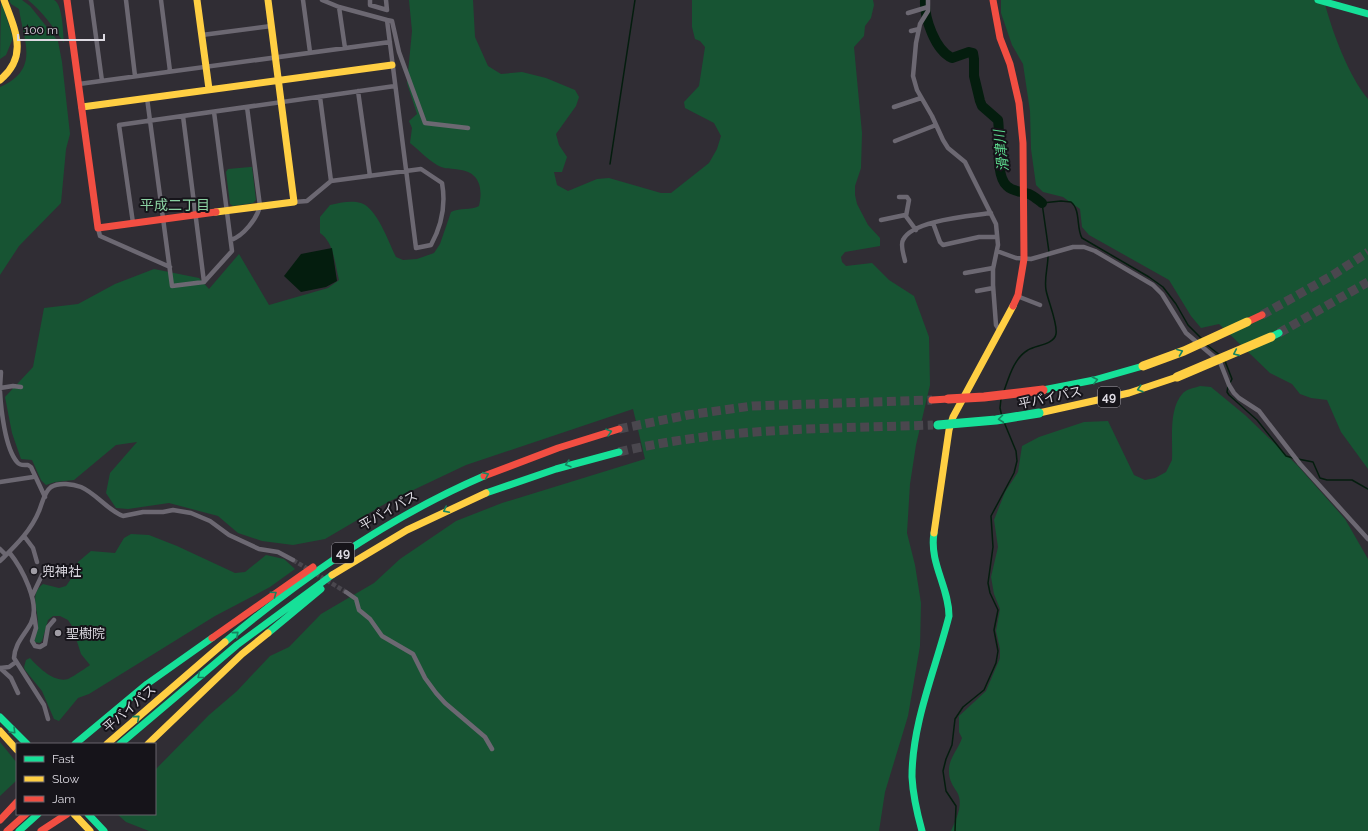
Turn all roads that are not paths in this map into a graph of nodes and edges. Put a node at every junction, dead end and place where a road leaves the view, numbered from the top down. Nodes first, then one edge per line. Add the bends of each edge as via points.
1 (4, 0) edge
2 (67, 0) edge
3 (91, 0) edge
4 (126, 0) edge
5 (161, 0) edge
6 (197, 0) edge
7 (268, 0) edge
8 (303, 0) edge
9 (322, 0) edge
10 (370, 0) edge
11 (386, 0) edge
12 (928, 0) edge
13 (993, 0) edge
14 (1318, 0) edge
15 (339, 7) junction
16 (928, 7) junction
17 (908, 13) dead end
18 (1368, 14) edge
19 (386, 20) junction
20 (271, 26) junction
21 (919, 29) junction
22 (911, 31) dead end
23 (202, 35) junction
24 (390, 42) junction
25 (345, 48) junction
26 (310, 52) junction
27 (275, 57) junction
28 (392, 65) junction
29 (206, 66) junction
30 (170, 71) junction
31 (135, 76) junction
32 (0, 80) edge
33 (278, 80) junction
34 (102, 81) junction
35 (79, 84) junction
36 (395, 86) junction
37 (209, 89) junction
38 (358, 91) junction
39 (320, 97) junction
40 (147, 98) junction
41 (921, 98) junction
42 (281, 102) junction
43 (82, 107) junction
44 (247, 107) junction
45 (894, 107) dead end
46 (214, 112) junction
47 (182, 116) junction
48 (150, 121) junction
49 (936, 126) junction
50 (468, 128) dead end
51 (896, 141) dead end
52 (407, 170) junction
53 (370, 176) junction
54 (331, 181) junction
55 (899, 197) dead end
56 (294, 202) junction
57 (260, 206) junction
58 (227, 211) junction
59 (991, 213) junction
60 (196, 215) junction
61 (906, 216) junction
62 (164, 219) junction
63 (881, 220) dead end
64 (133, 223) junction
65 (933, 223) junction
66 (98, 228) junction
67 (916, 230) junction
68 (997, 237) junction
69 (231, 240) junction
70 (997, 250) junction
71 (1024, 258) junction
72 (905, 262) dead end
73 (170, 268) junction
74 (993, 268) junction
75 (965, 273) dead end
76 (204, 282) junction
77 (993, 288) junction
78 (977, 291) dead end
79 (1017, 296) junction
80 (1040, 305) dead end
81 (1262, 315) tunnel mouth
82 (1000, 331) junction
83 (1275, 335) tunnel mouth
84 (1, 372) dead end
85 (21, 388) dead end
86 (0, 391) edge
87 (932, 400) tunnel mouth
88 (936, 425) tunnel mouth
89 (619, 429) tunnel mouth
90 (619, 452) tunnel mouth
91 (34, 476) junction
92 (0, 482) edge
93 (464, 484) junction
94 (45, 497) junction
95 (24, 536) junction
96 (395, 536) junction
97 (1368, 539) edge
98 (0, 549) edge
99 (8, 554) junction
100 (293, 560) tunnel mouth
101 (0, 561) edge
102 (37, 562) dead end
103 (42, 575) dead end
104 (346, 592) tunnel mouth
105 (32, 596) junction
106 (34, 614) junction
107 (54, 620) dead end
108 (16, 662) junction
109 (0, 668) edge
110 (18, 693) dead end
111 (0, 717) edge
112 (48, 719) dead end
113 (0, 731) edge
114 (26, 743) edge
115 (76, 743) edge
116 (108, 743) edge
117 (121, 743) edge
118 (149, 743) edge
119 (16, 749) edge
120 (492, 749) dead end
121 (16, 803) edge
122 (25, 815) edge
123 (37, 815) edge
124 (65, 815) edge
125 (75, 815) edge
126 (89, 815) edge
127 (0, 820) edge
128 (7, 831) edge
129 (19, 831) edge
130 (41, 831) edge
131 (90, 831) edge
132 (104, 831) edge
133 (922, 831) edge

1 - 32 main road via 18,42 18,57 12,69
2 - 35 main road
3 - 34 street
4 - 31 street
5 - 30 street
6 - 23 main road
7 - 20 main road
8 - 26 street
9 - 15 street
10 - 11 street via 370,5 387,10
12 - 16 street
13 - 71 main road via 1000,38 1010,64 1019,103 1023,143
14 - 18 main road
15 - 19 street
15 - 25 street
16 - 17 street
16 - 21 street
19 - 24 street
19 - 50 street via 392,21 399,52 425,123
20 - 23 street
20 - 27 main road
21 - 22 street
21 - 41 street via 913,76
23 - 29 main road
24 - 25 street
24 - 28 street
25 - 26 street
26 - 27 street
27 - 29 street
27 - 33 main road
28 - 33 main road
28 - 36 street
29 - 30 street
29 - 37 main road
30 - 31 street
31 - 34 street
33 - 37 main road
33 - 42 main road
34 - 35 street
35 - 43 main road
36 - 38 street
36 - 52 street
37 - 40 main road
38 - 39 street
38 - 53 street
39 - 42 street
39 - 54 street
40 - 43 main road
40 - 48 street
41 - 45 street
41 - 49 street
42 - 44 street
42 - 56 main road
43 - 66 main road
44 - 46 street
44 - 57 street
46 - 47 street
46 - 58 street
47 - 48 street
47 - 60 street
48 - 62 street
48 - 64 street via 119,125
49 - 51 street
49 - 59 street via 948,148 965,162
52 - 52 street via 421,169 442,184 444,208 432,245 416,248
52 - 53 street
53 - 54 street
54 - 56 street via 307,201
55 - 61 street via 907,197 909,200
56 - 57 main road
57 - 58 main road
57 - 69 street via 259,212 239,237
58 - 60 main road
58 - 69 street
59 - 65 street via 954,217
59 - 68 street via 996,224
60 - 62 main road
60 - 76 street
61 - 63 street
61 - 67 street
62 - 64 main road
62 - 73 street
64 - 66 main road
65 - 67 street
65 - 68 street via 943,245 979,237
66 - 73 street via 100,236
67 - 72 street via 903,240
68 - 70 street
69 - 76 street via 232,251
70 - 71 street
70 - 74 street
71 - 79 main road
71 - 97 street via 1084,247 1160,290 1186,333 1220,362 1234,393 1259,411 1300,464
73 - 76 street via 172,286
74 - 75 street
74 - 77 street
77 - 78 street
77 - 82 street via 996,325
79 - 80 street
79 - 82 main road
87 -> 81 main road, 平バイパス / 49, bridge via 1043,390 1094,380 1184,351
82 - 133 main road via 953,417 949,430 932,543 936,567 949,605 949,616 914,746 914,804
83 -> 88 main road, 平バイパス / 49, bridge via 1220,360 1129,393 1039,413
84 - 85 street via 0,388
86 - 91 street via 2,418 10,448 17,463 22,466 28,464
93 -> 89 main road, 平バイパス / 49 via 538,453
90 -> 96 main road, 平バイパス / 49 via 570,463 525,478 452,507
91 - 92 street
91 - 94 street
115 -> 93 main road via 147,684 348,544 397,516
116 -> 93 main road, 平バイパス / 49 via 301,583 385,526
94 - 95 street via 36,519
94 - 100 street via 51,487 73,484 93,493 98,500 123,516 173,510 191,513 259,549 278,552
95 - 99 street
95 - 102 street via 33,548
96 -> 117 main road, 平バイパス / 49 via 336,572 256,630
96 - 118 main road via 283,619
98 - 99 street
99 - 101 street
99 - 105 street via 16,560
103 - 105 street
104 - 120 street via 356,599 359,610 369,618 382,636 413,654 436,693 485,737
105 - 106 street
106 - 107 street via 36,628 32,642 35,646 44,645 48,627
106 - 108 street via 32,622 16,645
108 - 109 street via 9,667
108 - 112 street via 44,705
109 - 110 street via 11,678
111 -> 114 main road
113 - 119 main road
121 - 127 main road
122 - 128 main road
123 - 129 main road
124 - 130 main road
125 - 131 main road
126 - 132 main road

